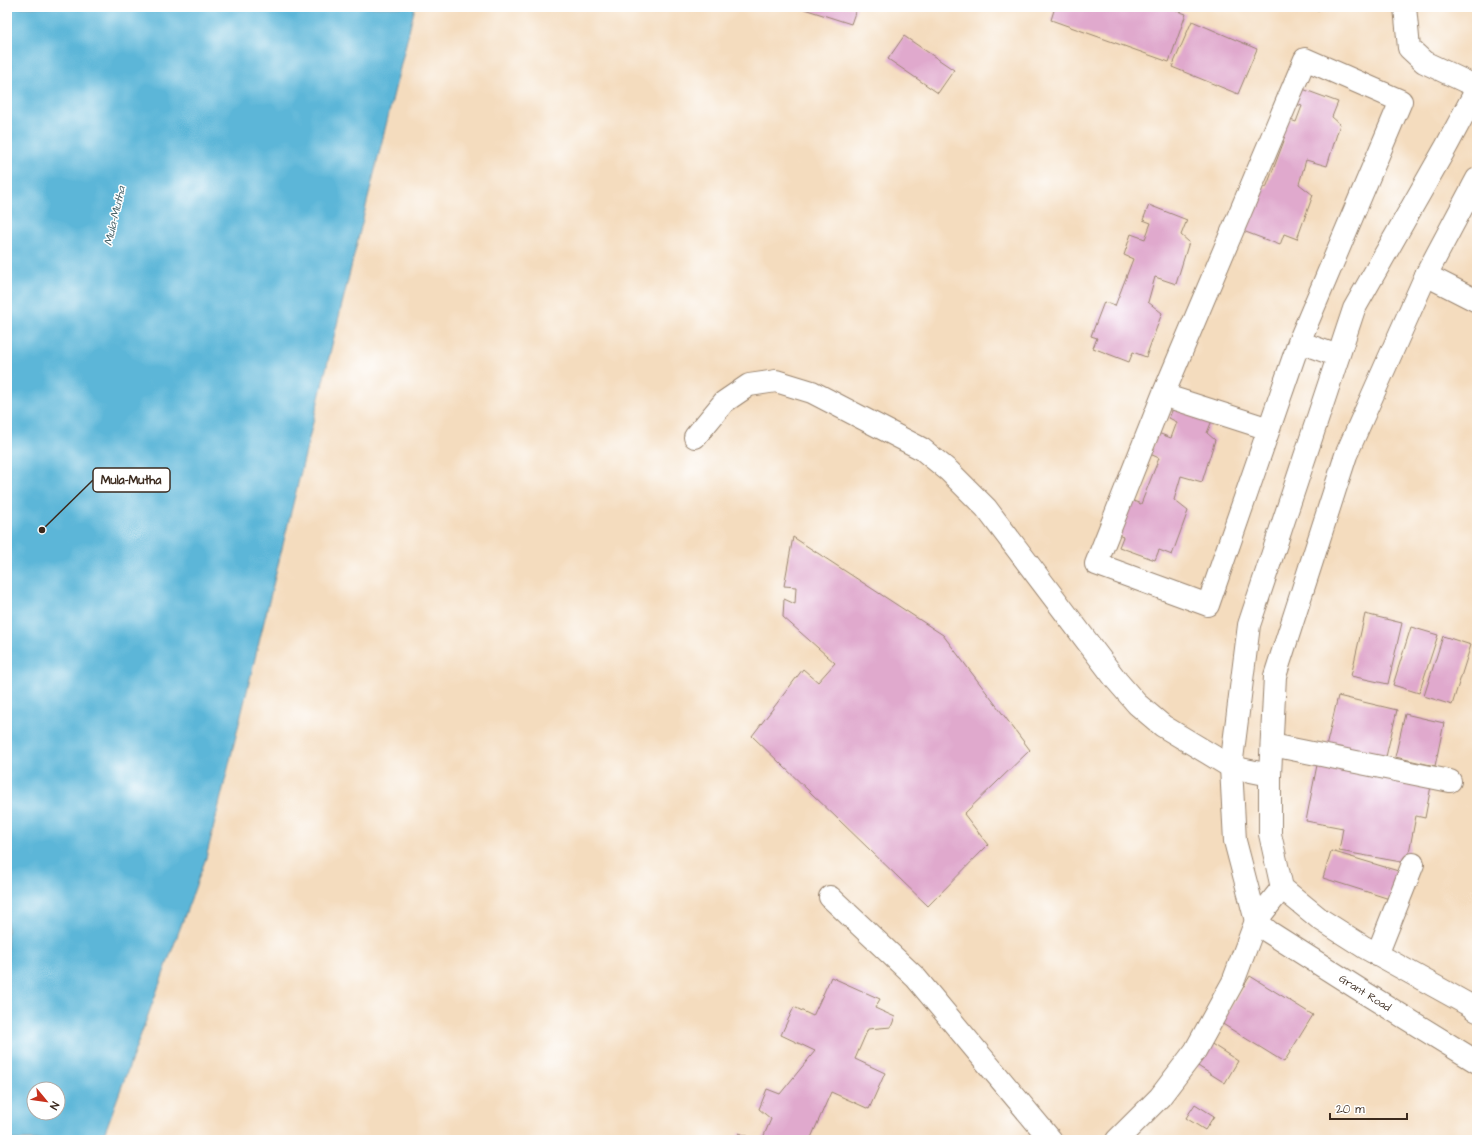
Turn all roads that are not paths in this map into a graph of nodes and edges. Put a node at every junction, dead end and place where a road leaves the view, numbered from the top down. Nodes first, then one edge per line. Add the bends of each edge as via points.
1 (1405, 7) edge
2 (1477, 88) edge
3 (1477, 179) edge
4 (1426, 276) junction
5 (1477, 300) edge
6 (1299, 342) junction
7 (1338, 356) junction
8 (1163, 395) junction
9 (1269, 429) junction
10 (695, 437) dead end
11 (1272, 745) junction
12 (1232, 767) junction
13 (1270, 776) junction
14 (1450, 781) dead end
15 (1413, 864) dead end
16 (1282, 888) junction
17 (830, 897) dead end
18 (1256, 921) junction
19 (1377, 955) junction
20 (1473, 1008) edge
21 (1477, 1062) edge
22 (1051, 1140) edge
23 (1117, 1140) edge

1 - 2 main road via 1409,48 1424,62
2 - 7 main road via 1354,309
3 - 4 main road
4 - 5 main road
4 - 11 main road via 1346,456 1274,676
6 - 7 main road
6 - 8 main road via 1401,101 1305,59
6 - 9 main road
7 - 12 main road via 1249,625
8 - 9 main road
8 - 9 main road via 1096,564 1208,605
10 - 12 main road via 724,402 749,385 776,381 812,392 922,449 949,471 986,508 1137,704 1163,726
11 - 13 main road
11 - 14 main road
12 - 13 main road
12 - 18 main road via 1235,842
13 - 16 main road via 1270,834
15 - 19 main road
16 - 18 main road
16 - 19 main road via 1320,920
17 - 22 main road via 916,978
18 - 21 main road, Grant Road via 1269,932
18 - 23 main road via 1233,982 1195,1051 1160,1097
19 - 20 main road

